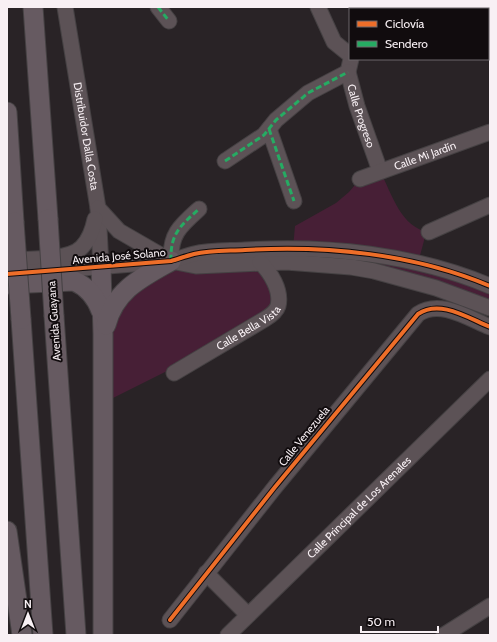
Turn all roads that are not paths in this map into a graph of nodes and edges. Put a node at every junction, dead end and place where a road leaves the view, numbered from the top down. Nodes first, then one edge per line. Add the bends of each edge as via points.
1 (33, 7) edge
2 (65, 7) edge
3 (158, 7) edge
4 (318, 7) edge
5 (169, 21) dead end
6 (349, 54) edge
7 (350, 66) edge
8 (7, 112) edge
9 (269, 129) junction
10 (490, 132) edge
11 (225, 161) dead end
12 (380, 171) junction
13 (360, 179) dead end
14 (294, 201) dead end
15 (490, 205) edge
16 (98, 208) junction
17 (199, 209) dead end
18 (429, 232) dead end
19 (99, 244) junction
20 (7, 260) edge
21 (171, 261) junction
22 (260, 262) junction
23 (100, 267) junction
24 (73, 269) junction
25 (7, 274) edge
26 (7, 284) edge
27 (490, 286) edge
28 (102, 294) junction
29 (490, 308) edge
30 (103, 314) junction
31 (475, 320) junction
32 (490, 327) edge
33 (490, 333) edge
34 (103, 334) junction
35 (174, 373) dead end
36 (490, 379) edge
37 (7, 531) edge
38 (206, 573) junction
39 (490, 606) edge
40 (248, 615) junction
41 (170, 620) dead end
42 (22, 635) edge
43 (43, 635) edge
44 (76, 635) edge
45 (103, 635) edge
46 (228, 635) edge
47 (444, 635) edge

1 - 44 main road, Avenida Guayana, bridge
2 - 16 street, Distribuidor Dalla Costa
3 - 5 street
4 - 6 street via 334,42
7 - 9 street via 308,93
7 - 12 street, Calle Progreso via 358,106
8 - 43 main road, bridge
9 - 11 street via 251,145
9 - 14 street
10 - 12 street, Calle Mi Jardín
12 - 13 street, Calle Mi Jardín
15 - 18 street
16 - 19 street, Distribuidor Dalla Costa
16 - 20 street via 88,240 76,252 65,256
16 - 21 street via 119,231
17 - 21 street via 174,235
19 - 23 street, Distribuidor Dalla Costa
19 - 24 street via 89,261
21 - 22 street, Avenida José Solano via 196,266
21 - 23 street, Avenida José Solano
21 - 27 street, Avenida José Solano via 195,254 317,249 422,264
21 - 34 main road via 136,280 124,292 108,317
22 - 29 street, Avenida José Solano via 312,263 374,271 436,288
22 - 35 street, Calle Bella Vista via 274,282 278,300 276,310
23 - 24 street, Avenida José Solano
23 - 28 main road
24 - 25 street, Avenida José Solano
24 - 28 main road via 84,272 95,280
26 - 30 main road via 74,281 93,295
28 - 30 main road
30 - 34 main road
31 - 32 street, Calle Venezuela
31 - 33 street, Calle Venezuela
31 - 38 street, Calle Venezuela via 446,309 429,308 418,314
34 - 45 main road
36 - 40 street, Calle Principal de Los Arenales
37 - 42 main road
38 - 40 street
38 - 41 street, Calle Venezuela
39 - 47 street
40 - 46 street, Calle Principal de Los Arenales

